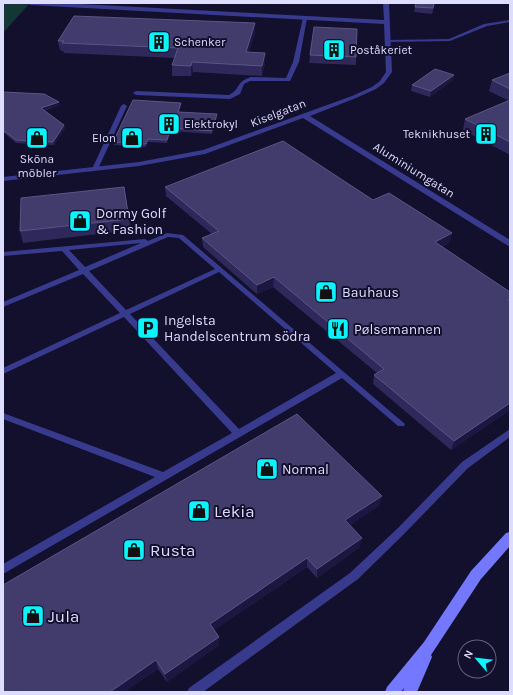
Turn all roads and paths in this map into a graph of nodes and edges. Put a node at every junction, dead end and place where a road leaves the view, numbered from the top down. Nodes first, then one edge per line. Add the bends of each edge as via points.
1 (30, 3) edge
2 (386, 3) edge
3 (306, 18) junction
4 (510, 21) edge
5 (387, 22) junction
6 (388, 41) junction
7 (136, 93) dead end
8 (124, 106) dead end
9 (305, 116) junction
10 (95, 169) junction
11 (3, 179) edge
12 (154, 241) junction
13 (510, 244) edge
14 (64, 249) junction
15 (3, 254) edge
16 (220, 269) junction
17 (84, 270) junction
18 (3, 305) edge
19 (125, 314) junction
20 (3, 371) edge
21 (342, 374) junction
22 (3, 416) edge
23 (401, 424) dead end
24 (510, 432) edge
25 (238, 433) junction
26 (163, 476) junction
27 (510, 537) edge
28 (3, 569) edge
29 (429, 647) junction
30 (193, 692) edge
31 (392, 692) edge
32 (410, 692) edge

1 - 3 street
2 - 5 street, Kiselgatan
3 - 5 street
3 - 7 lane via 296,62 288,80 245,80 238,93 230,97
4 - 6 lane via 486,25 450,40
5 - 6 street, Kiselgatan
6 - 9 street, Kiselgatan via 389,72 382,82 354,97
8 - 10 lane
9 - 10 street, Kiselgatan via 205,152 172,160
9 - 13 street, Aluminiumgatan
10 - 11 street, Kiselgatan
12 - 14 lane
12 - 16 lane via 167,235 181,236
12 - 17 lane
14 - 15 lane
14 - 17 lane
16 - 19 lane
16 - 21 lane
17 - 18 lane
17 - 19 lane
19 - 20 lane
19 - 25 lane
21 - 23 lane
21 - 25 lane
22 - 26 lane
24 - 30 lane via 465,465 354,576
25 - 26 lane
26 - 28 lane
27 - 29 main road via 476,575
29 - 31 main road
29 - 32 main road

